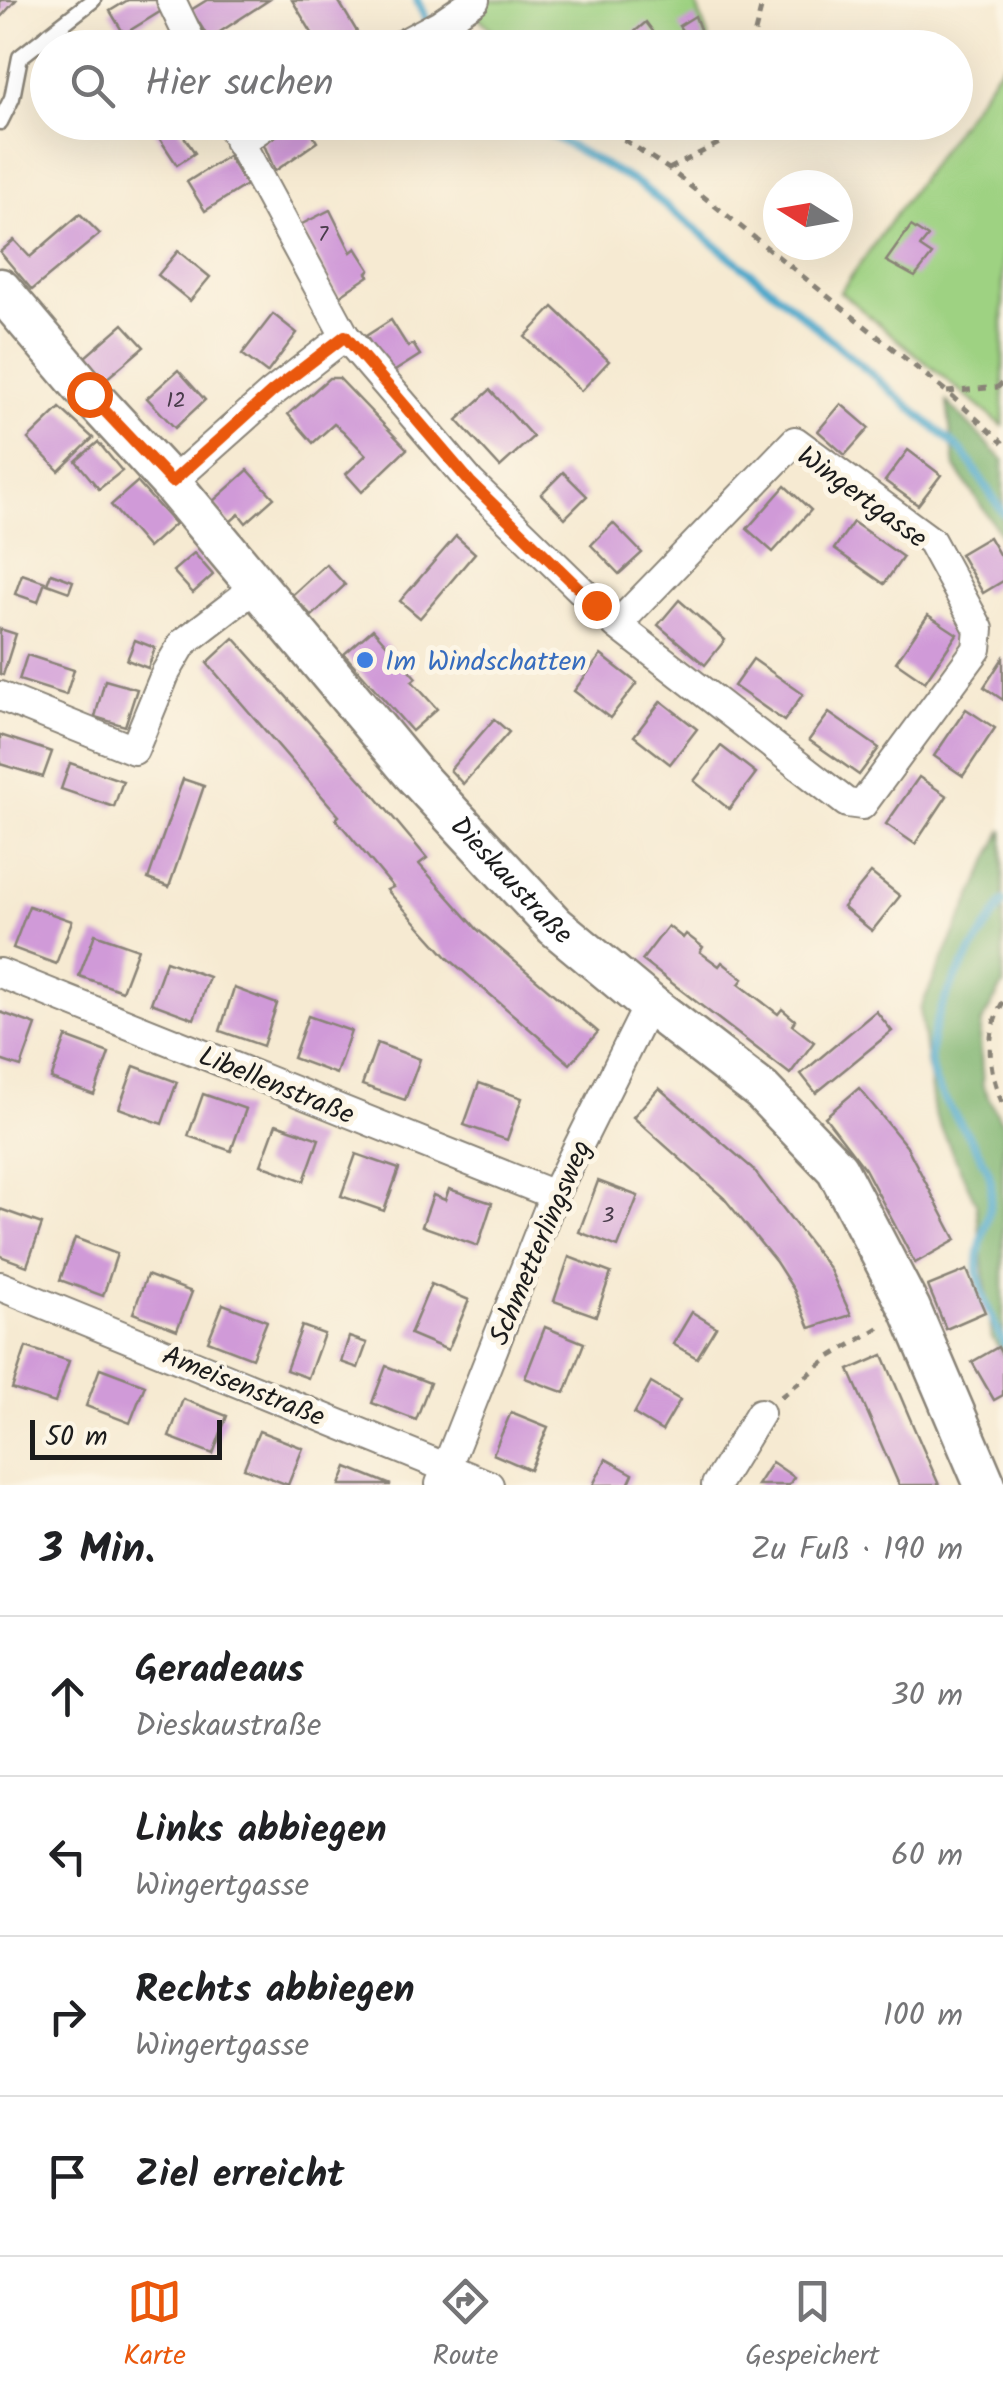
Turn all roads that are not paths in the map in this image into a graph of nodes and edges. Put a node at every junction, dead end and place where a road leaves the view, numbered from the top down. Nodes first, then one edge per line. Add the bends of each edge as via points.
1 (93, 0) edge
2 (171, 0) edge
3 (470, 4) edge
4 (55, 30) edge
5 (185, 30) edge
6 (428, 30) edge
7 (30, 49) edge
8 (0, 122) edge
9 (238, 140) edge
10 (0, 289) edge
11 (345, 336) junction
12 (172, 482) junction
13 (256, 588) junction
14 (617, 626) junction
15 (0, 696) edge
16 (0, 972) edge
17 (649, 1004) junction
18 (554, 1195) junction
19 (0, 1286) edge
20 (760, 1413) road end
21 (443, 1476) edge
22 (488, 1485) edge
23 (716, 1485) edge
24 (985, 1485) edge

1 - 4 lane
2 - 5 street
3 - 6 street
7 - 8 lane via 20,57
9 - 11 street, Wingertgasse
10 - 12 main road, Dieskaustraße
11 - 12 street
11 - 14 street, Wingertgasse via 470,482
12 - 13 main road, Dieskaustraße
13 - 15 street via 183,643 134,750
13 - 17 main road, Dieskaustraße via 554,926
14 - 14 street, Wingertgasse via 846,803 862,805 977,649 979,629 931,541 795,441
16 - 18 street, Libellenstraße
17 - 18 street, Schmetterlingsweg
17 - 24 main road, Dieskaustraße via 762,1091 837,1169 910,1309
18 - 21 street, Schmetterlingsweg
19 - 21 street, Ameisenstraße
20 - 23 street
21 - 22 street, Ameisenstraße

